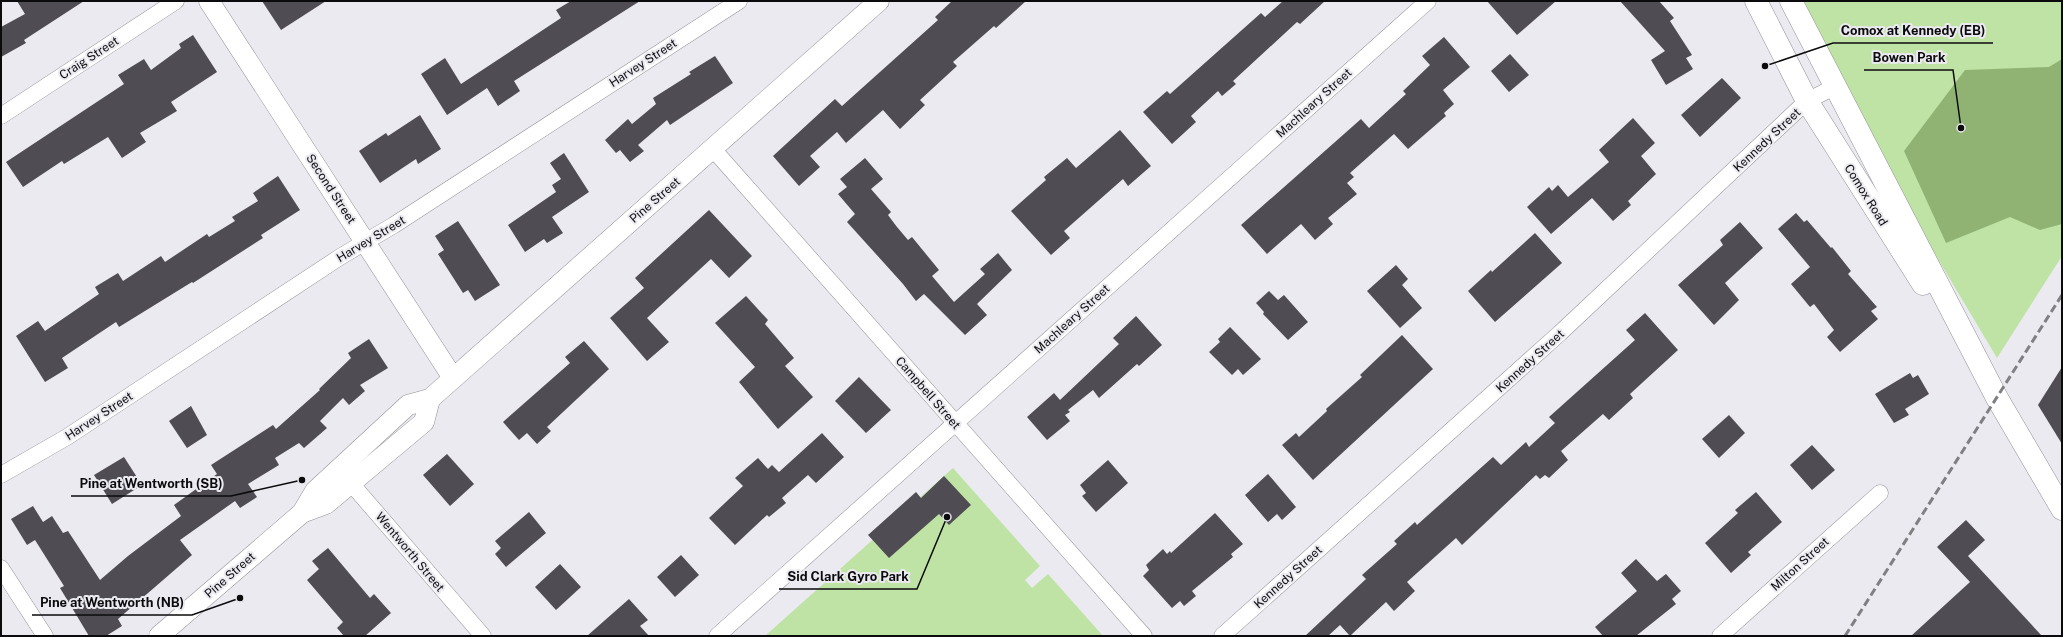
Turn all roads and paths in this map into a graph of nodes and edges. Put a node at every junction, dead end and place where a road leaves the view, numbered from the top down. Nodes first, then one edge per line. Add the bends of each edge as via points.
1 (176, 1) edge
2 (209, 1) edge
3 (739, 1) edge
4 (879, 1) edge
5 (1428, 1) edge
6 (1756, 1) edge
7 (1791, 1) edge
8 (1836, 86) junction
9 (1807, 101) junction
10 (1, 116) edge
11 (713, 149) junction
12 (366, 241) junction
13 (453, 378) junction
14 (1988, 382) junction
15 (430, 399) junction
16 (955, 423) junction
17 (338, 468) junction
18 (1, 474) edge
19 (352, 484) junction
20 (1880, 493) dead end
21 (2062, 509) edge
22 (302, 513) junction
23 (1, 568) edge
24 (45, 636) edge
25 (159, 636) edge
26 (483, 636) edge
27 (717, 636) edge
28 (1144, 636) edge
29 (1222, 636) edge
30 (1720, 636) edge

1 - 10 street, Craig Street
2 - 12 street, Second Street
3 - 12 street, Harvey Street via 401,221
4 - 11 street, Pine Street
5 - 16 street, Machleary Street
6 - 9 main road, Comox Road
7 - 8 main road, Comox Road
8 - 9 street, Kennedy Street
8 - 14 main road, Comox Road
9 - 14 main road, Comox Road
9 - 29 street, Kennedy Street via 1560,333
11 - 13 street, Pine Street
11 - 16 street, Campbell Street
12 - 13 street, Second Street
12 - 18 street, Harvey Street via 67,437
13 - 15 street, Pine Street
14 - 21 main road, Comox Road
15 - 17 street, Pine Street via 408,405
15 - 19 street, Pine Street via 424,422
16 - 27 street, Machleary Street
16 - 28 street, Campbell Street
17 - 19 street, Wentworth Street
17 - 22 street, Pine Street via 315,491
19 - 22 street, Pine Street via 326,504
19 - 26 street, Wentworth Street
20 - 30 street, Milton Street
22 - 25 street, Pine Street
23 - 24 street

